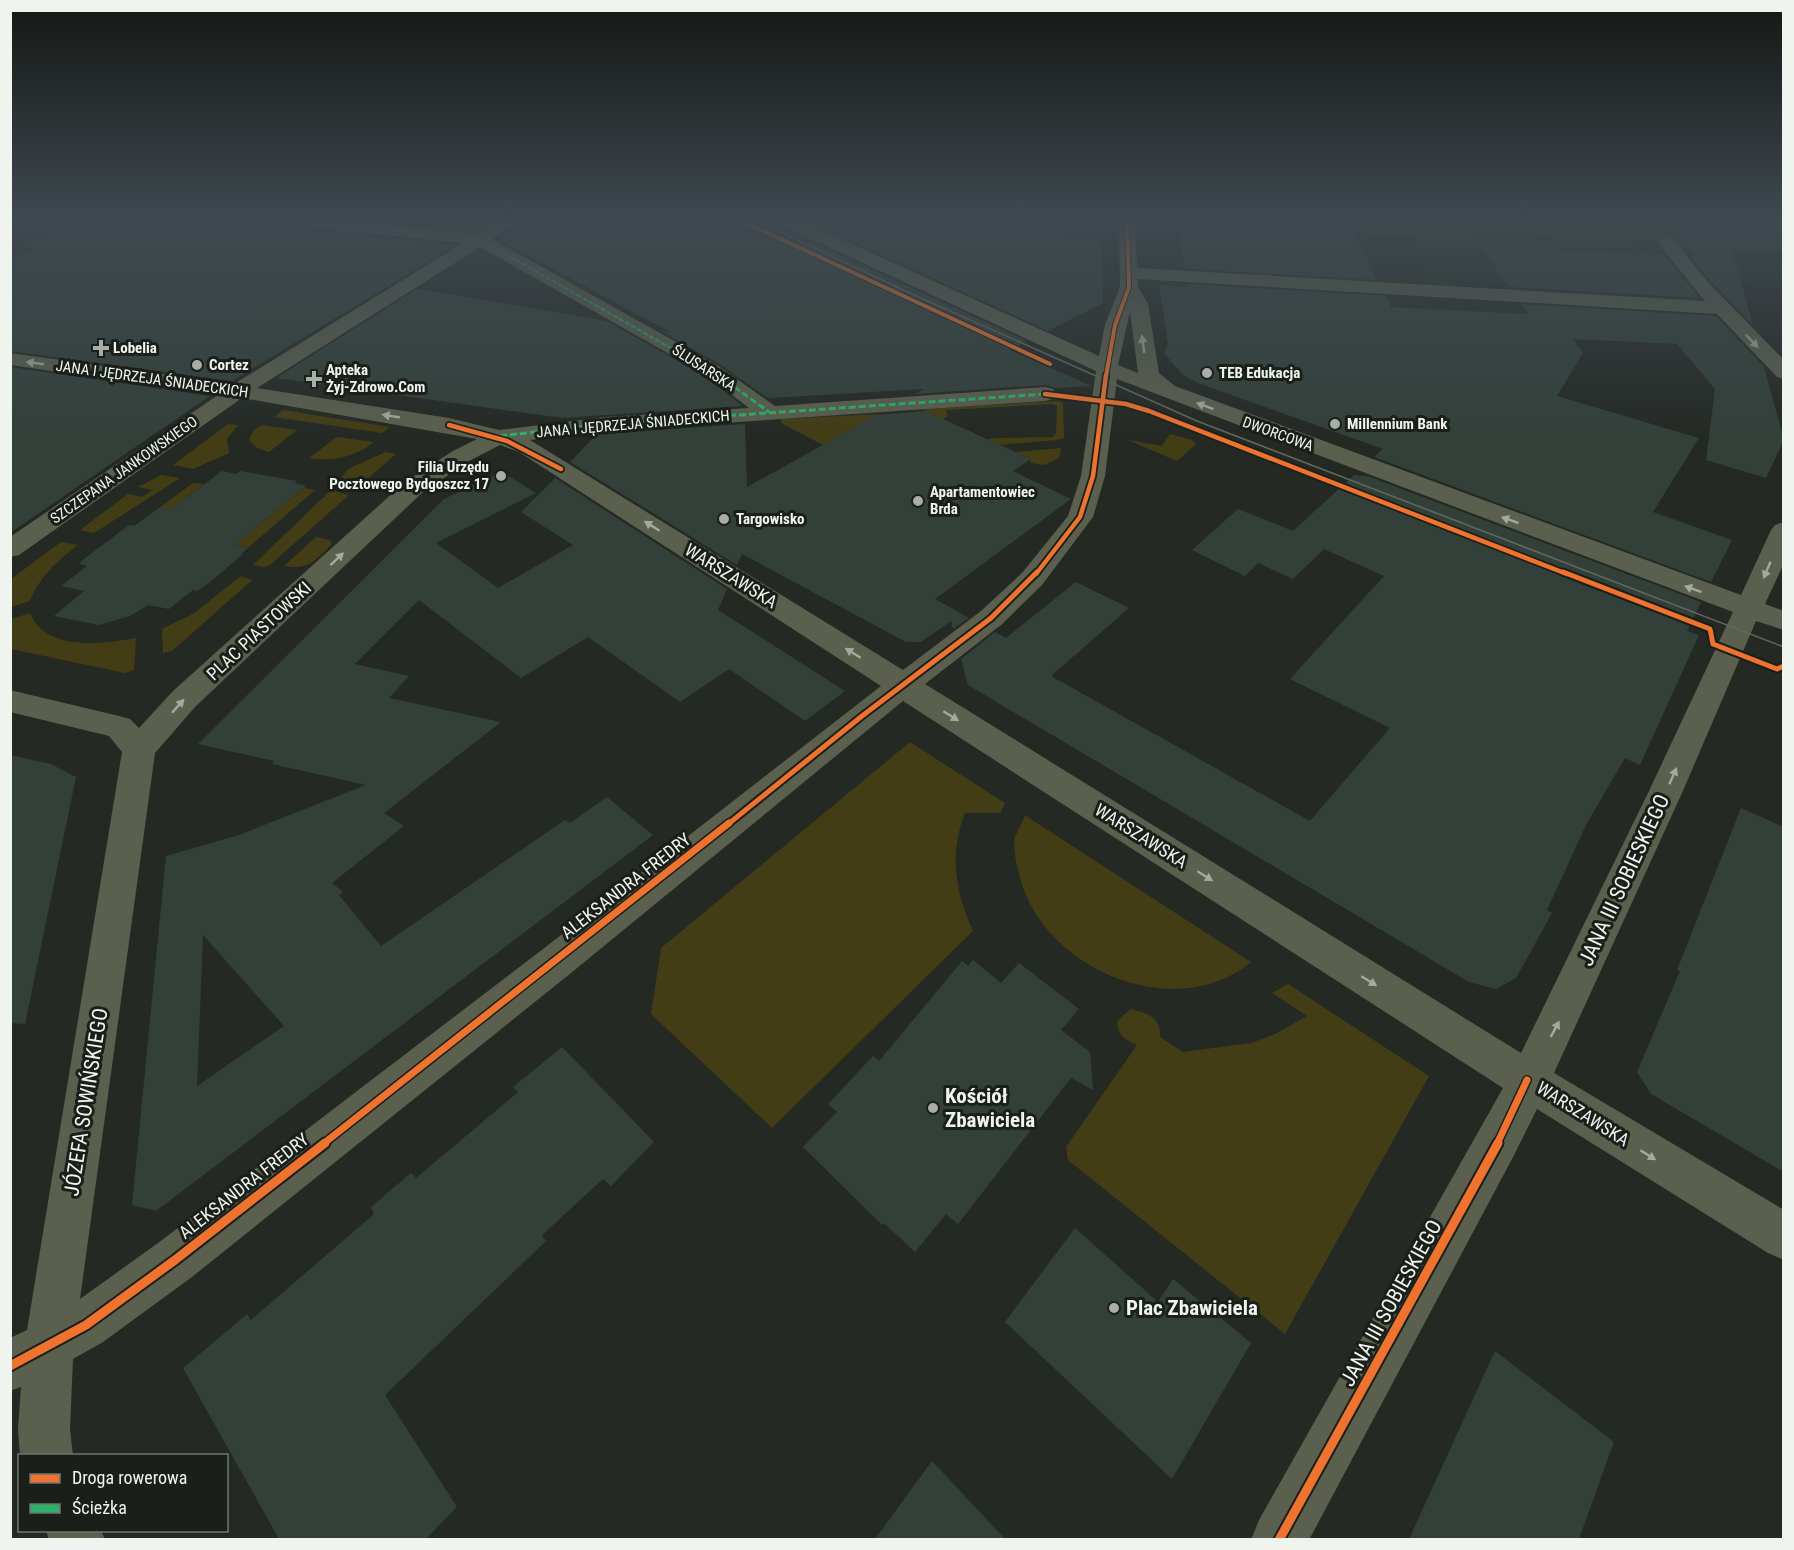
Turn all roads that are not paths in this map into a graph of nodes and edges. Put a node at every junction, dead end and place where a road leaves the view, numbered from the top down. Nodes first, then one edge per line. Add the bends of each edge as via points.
1 (394, 292) edge
2 (574, 292) edge
3 (940, 292) edge
4 (1123, 292) edge
5 (1133, 292) edge
6 (1390, 292) edge
7 (1708, 292) edge
8 (1721, 308) junction
9 (1077, 336) dead end
10 (1036, 337) junction
11 (10, 359) edge
12 (1109, 369) junction
13 (1784, 373) edge
14 (238, 391) junction
15 (1169, 392) junction
16 (1045, 394) dead end
17 (769, 412) junction
18 (499, 437) junction
19 (1784, 530) edge
20 (10, 549) edge
21 (1748, 609) junction
22 (1784, 621) edge
23 (902, 685) junction
24 (10, 701) edge
25 (139, 749) junction
26 (1527, 1080) junction
27 (1784, 1237) edge
28 (30, 1356) edge
29 (47, 1454) edge
30 (1279, 1539) edge

1 - 14 street, SZCZEPANA JANKOWSKIEGO
2 - 17 street, ŚLUSARSKA via 710,369
3 - 10 street, DWORCOWA
4 - 12 street, ALEKSANDRA FREDRY via 1106,328
15 -> 5 street via 1149,374
6 - 8 street
7 - 8 street
8 -> 13 street
9 - 10 street
10 - 12 street, DWORCOWA
14 -> 11 street, JANA I JĘDRZEJA ŚNIADECKICH
12 - 15 street, DWORCOWA
12 - 23 street, ALEKSANDRA FREDRY via 1093,476 1080,517 1032,579 991,618
18 -> 14 street, JANA I JĘDRZEJA ŚNIADECKICH via 449,424
14 - 20 street, SZCZEPANA JANKOWSKIEGO
21 -> 15 street, DWORCOWA
16 - 17 street, JANA I JĘDRZEJA ŚNIADECKICH
17 - 18 street, JANA I JĘDRZEJA ŚNIADECKICH via 606,424
23 -> 18 street, WARSZAWSKA via 526,447
25 -> 18 street, PLAC PIASTOWSKI via 184,699 414,487
19 -> 21 street, JANA III SOBIESKIEGO
21 - 22 street, DWORCOWA
26 -> 21 street, JANA III SOBIESKIEGO via 1559,1020
23 -> 26 street, WARSZAWSKA
23 - 28 street, ALEKSANDRA FREDRY via 193,1245 86,1325
24 - 25 street via 119,727
25 - 28 street, JÓZEFA SOWIŃSKIEGO
26 -> 27 street, WARSZAWSKA
26 - 30 street, JANA III SOBIESKIEGO via 1497,1144
28 - 29 street, JÓZEFA SOWIŃSKIEGO

